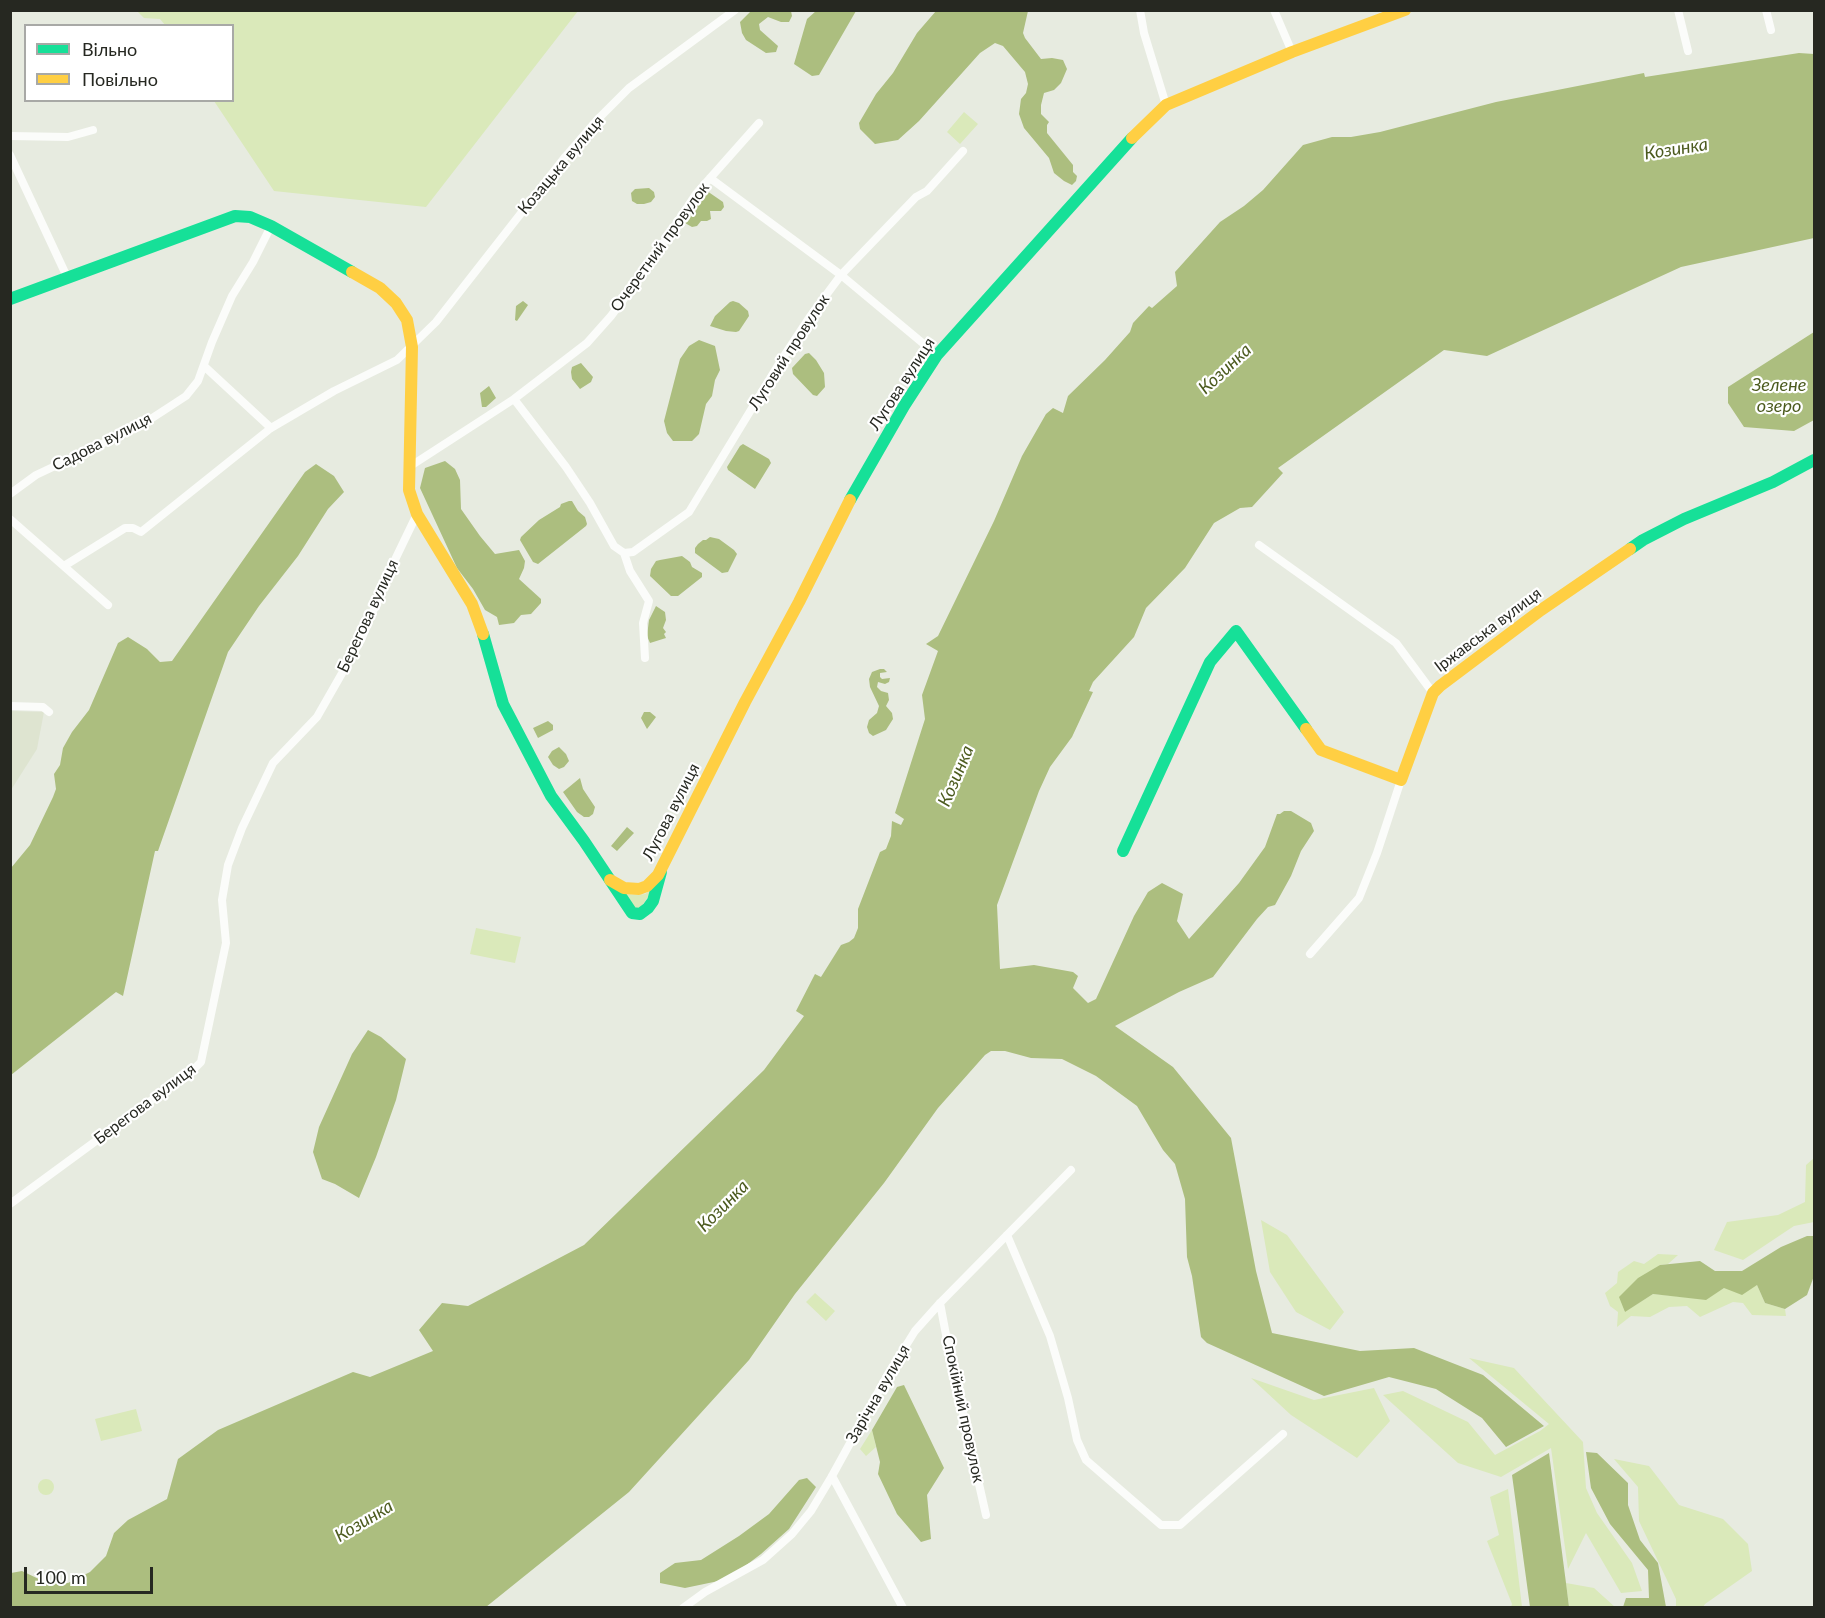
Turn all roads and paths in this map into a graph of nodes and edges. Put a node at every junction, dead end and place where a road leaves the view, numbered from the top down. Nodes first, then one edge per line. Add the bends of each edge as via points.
1 (735, 10) edge
2 (1140, 10) edge
3 (1274, 10) edge
4 (1405, 10) edge
5 (1678, 10) edge
6 (1766, 10) edge
7 (1771, 30) dead end
8 (1688, 51) dead end
9 (1292, 52) junction
10 (1166, 105) junction
11 (759, 123) dead end
12 (93, 130) dead end
13 (10, 136) edge
14 (963, 151) dead end
15 (10, 155) edge
16 (710, 178) junction
17 (271, 226) junction
18 (842, 275) junction
19 (68, 279) junction
20 (10, 298) edge
21 (412, 347) junction
22 (937, 355) junction
23 (204, 366) junction
24 (514, 399) junction
25 (271, 428) junction
26 (1815, 460) edge
27 (409, 467) junction
28 (10, 494) edge
29 (417, 513) junction
30 (10, 519) edge
31 (1259, 545) dead end
32 (624, 553) junction
33 (64, 566) junction
34 (108, 605) dead end
35 (645, 658) dead end
36 (1433, 693) junction
37 (10, 706) edge
38 (49, 712) dead end
39 (1401, 780) junction
40 (1123, 851) dead end
41 (663, 868) junction
42 (610, 880) junction
43 (1310, 954) dead end
44 (1071, 1170) dead end
45 (10, 1204) edge
46 (1007, 1235) junction
47 (940, 1303) junction
48 (1283, 1434) dead end
49 (832, 1476) junction
50 (986, 1515) dead end
51 (683, 1608) edge
52 (903, 1608) edge

1 - 21 street, Козацька вулиця via 629,88 597,120
2 - 10 street
3 - 9 street
4 - 9 street, Лугова вулиця
5 - 8 street
6 - 7 street
9 - 10 street, Лугова вулиця
10 - 22 street, Лугова вулиця via 1120,150
11 - 16 street, Очеретний провулок
12 - 13 street via 68,137
14 - 18 street, Луговий провулок
15 - 19 street
16 - 18 street
16 - 24 street, Очеретний провулок via 611,316 587,343
17 - 19 street via 250,217 235,216
17 - 21 street via 380,288 407,321
17 - 23 street, Садова вулиця via 232,296
18 - 22 street
18 - 32 street, Луговий провулок via 780,362 688,512 633,552
19 - 20 street
21 - 25 street, Козацька вулиця via 397,360
21 - 27 street
22 - 41 street, Лугова вулиця via 847,505
23 - 25 street
23 - 28 street, Садова вулиця via 186,396 140,426 36,475
24 - 27 street, Очеретний провулок
24 - 32 street via 584,494 614,546
25 - 33 street, Козацька вулиця via 141,532 125,528
26 - 36 street, Іржавська вулиця via 1764,487 1642,540 1541,610
27 - 29 street
29 - 42 street via 472,604 503,705 518,735 551,796
29 - 45 street, Берегова вулиця via 361,640 316,717 273,764 242,828 228,865 222,900 226,943 201,1062
30 - 33 street
31 - 36 street via 1396,643
32 - 35 street via 649,601 643,623
33 - 34 street
36 - 39 street, Іржавська вулиця
37 - 38 street via 43,707
39 - 40 street via 1321,750 1236,631 1210,662
39 - 43 street via 1359,898
41 - 42 street, Лугова вулиця via 647,886 639,889 624,888
41 - 42 street via 653,901 640,914 630,910
44 - 46 street, Зарічна вулиця
46 - 47 street, Зарічна вулиця
46 - 48 street via 1050,1336 1077,1440 1086,1460 1161,1525 1180,1525
47 - 49 street, Зарічна вулиця via 915,1330
47 - 50 street, Спокійний провулок
49 - 51 street, Зарічна вулиця via 811,1511 781,1546
49 - 52 street

